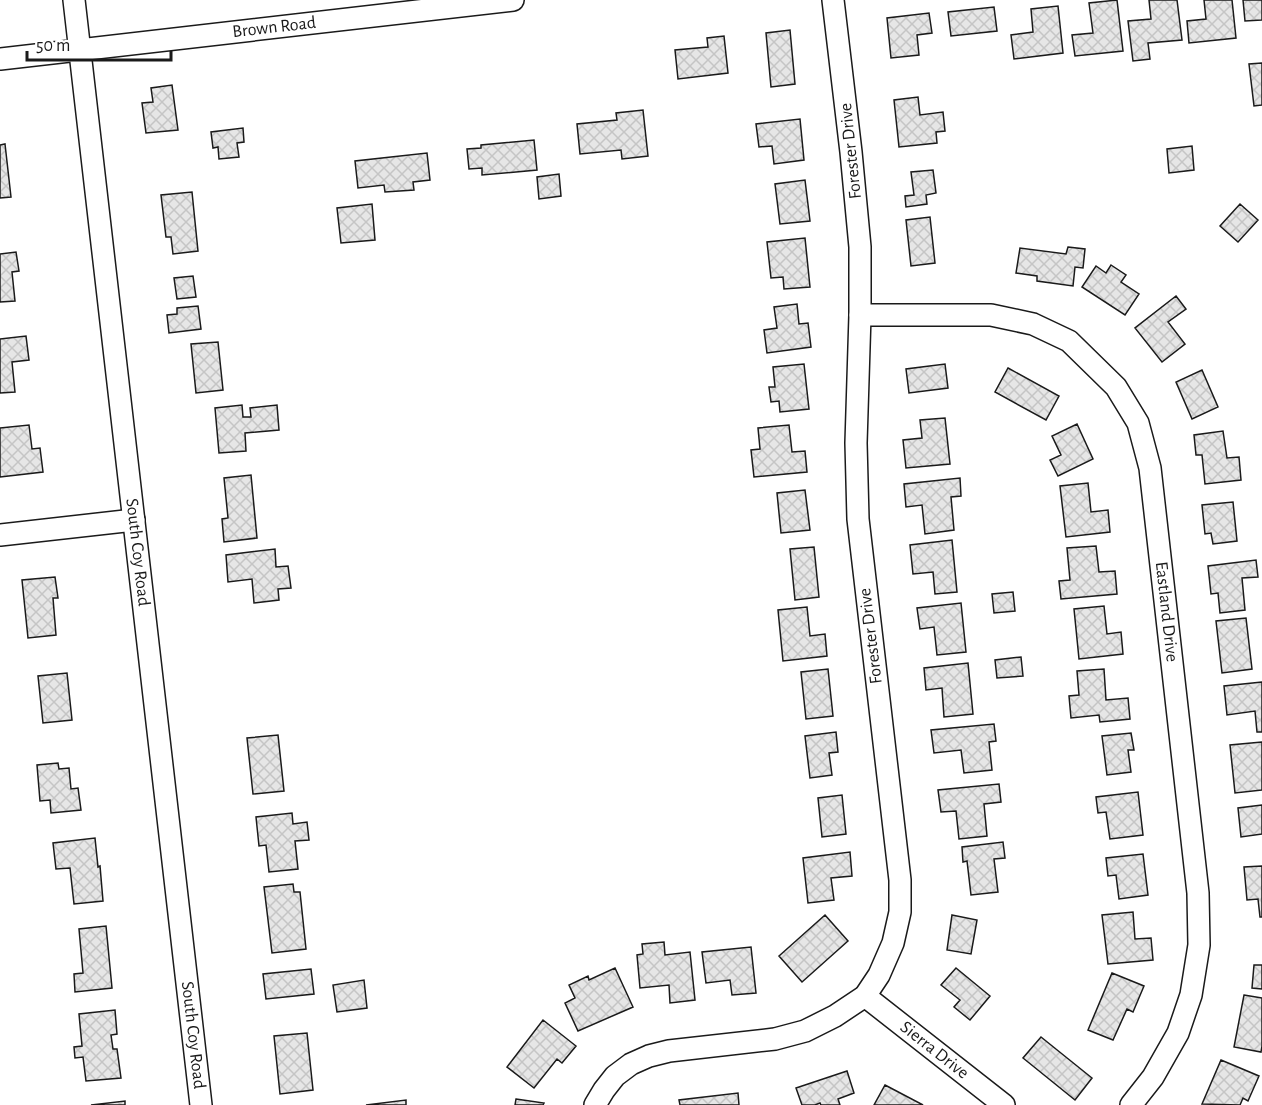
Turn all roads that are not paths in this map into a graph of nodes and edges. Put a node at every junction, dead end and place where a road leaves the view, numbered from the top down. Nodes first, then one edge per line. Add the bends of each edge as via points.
1 (74, 0) edge
2 (513, 0) edge
3 (833, 0) edge
4 (80, 50) junction
5 (0, 59) edge
6 (860, 315) junction
7 (134, 520) junction
8 (0, 535) edge
9 (865, 996) junction
10 (201, 1105) edge
11 (595, 1105) edge
12 (1004, 1105) edge
13 (1131, 1105) edge

1 - 4 street, South Coy Road
2 - 4 street, Brown Road
3 - 6 street, Forester Drive via 858,222
4 - 5 street, Brown Road
4 - 7 street, South Coy Road
6 - 9 street, Forester Drive via 855,443 858,519 900,880 900,912 893,943
6 - 13 street, Eastland Drive via 991,315 1034,324 1069,341 1116,387 1138,423 1150,468 1198,893 1199,945 1191,995 1178,1033 1153,1077
7 - 8 street
7 - 10 street, South Coy Road
9 - 11 street, Forester Drive via 805,1031 775,1039 650,1056 615,1076
9 - 12 street, Sierra Drive

